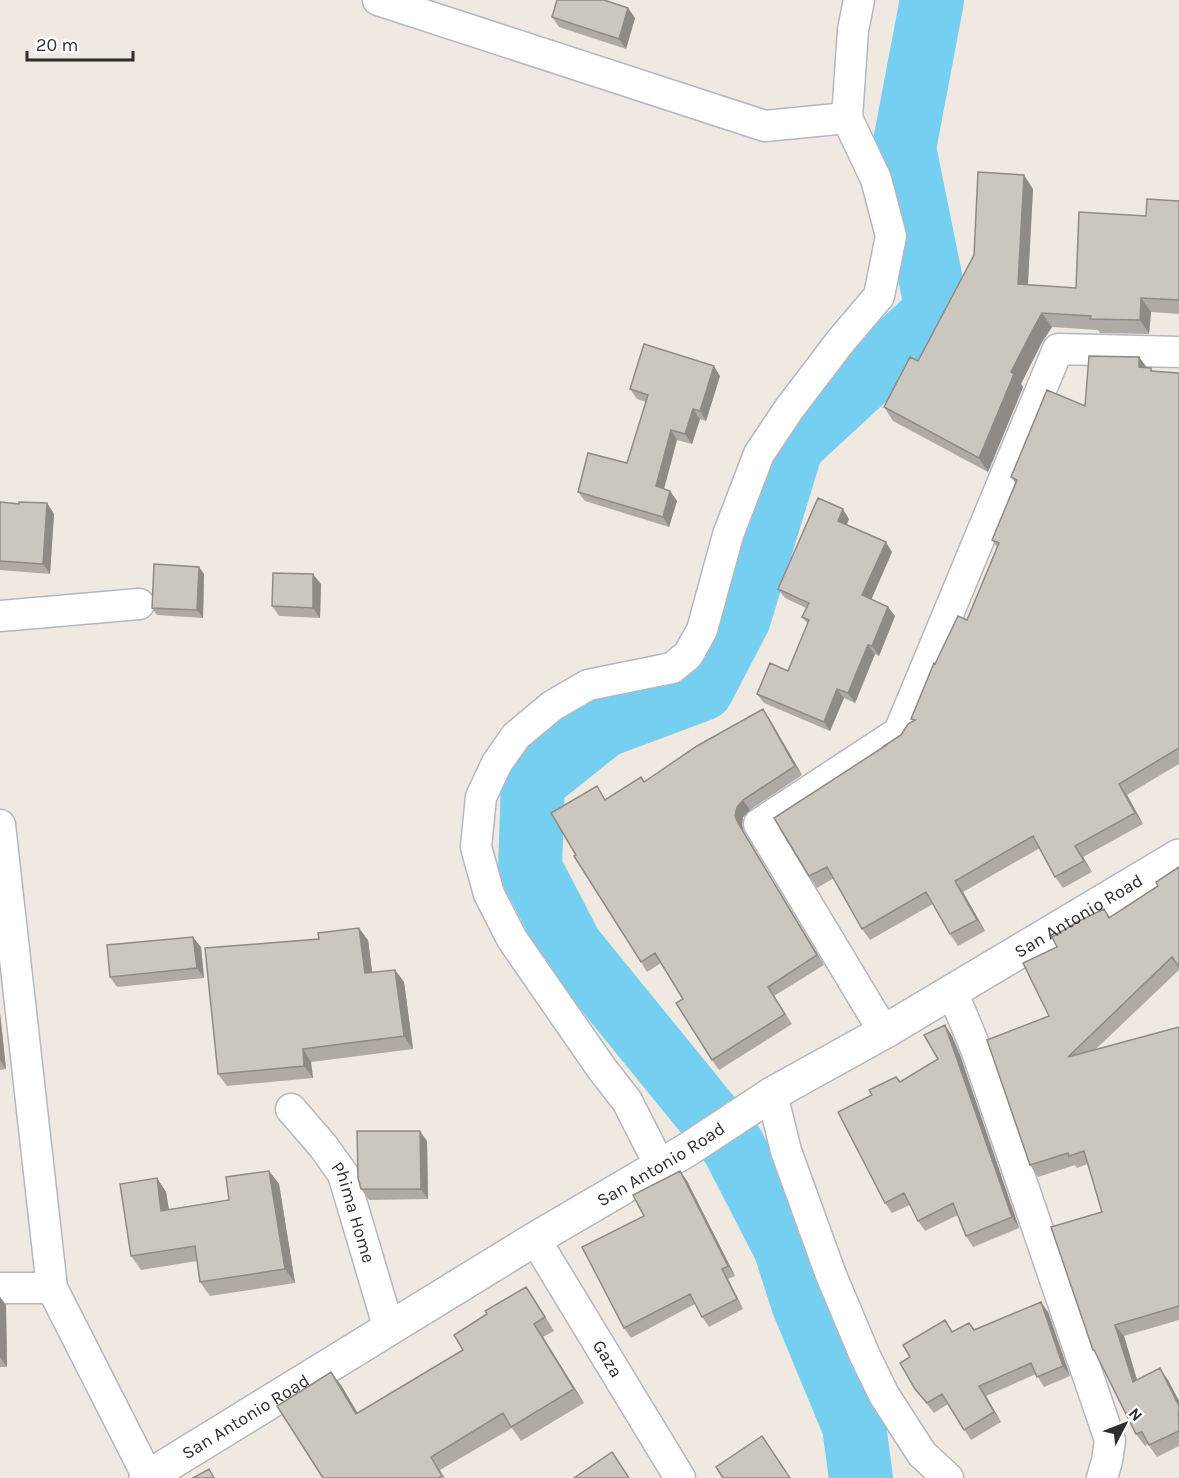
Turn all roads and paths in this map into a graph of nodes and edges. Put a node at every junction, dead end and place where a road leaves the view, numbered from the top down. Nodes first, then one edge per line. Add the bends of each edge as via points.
1 (378, 0) edge
2 (859, 0) edge
3 (847, 118) junction
4 (1179, 352) edge
5 (139, 604) dead end
6 (0, 616) edge
7 (0, 825) edge
8 (1179, 856) edge
9 (952, 992) junction
10 (884, 1032) junction
11 (764, 1099) junction
12 (291, 1109) dead end
13 (674, 1158) junction
14 (535, 1239) junction
15 (0, 1288) edge
16 (52, 1288) junction
17 (388, 1329) junction
18 (147, 1477) edge
19 (680, 1478) edge
20 (948, 1478) edge
21 (1102, 1478) edge

1 - 3 street via 765,126
2 - 3 street
3 - 13 street via 876,179 891,236 879,296 789,409 759,454 728,535 702,630 688,655 672,668 588,685 552,706 516,736 496,763 481,797 476,847 489,894 512,939 602,1069
4 - 10 street via 1058,349 899,732 759,824
5 - 6 street
7 - 16 street
8 - 9 street, San Antonio Road
9 - 10 street, San Antonio Road
9 - 21 street via 976,1049 1110,1440
10 - 11 street, San Antonio Road
11 - 13 street, San Antonio Road
11 - 20 street via 865,1356 884,1395 922,1454
12 - 17 street, Phima Home via 343,1174
13 - 14 street, San Antonio Road
14 - 17 street, San Antonio Road
14 - 19 street, Gaza
15 - 16 street
16 - 18 street
17 - 18 street, San Antonio Road

